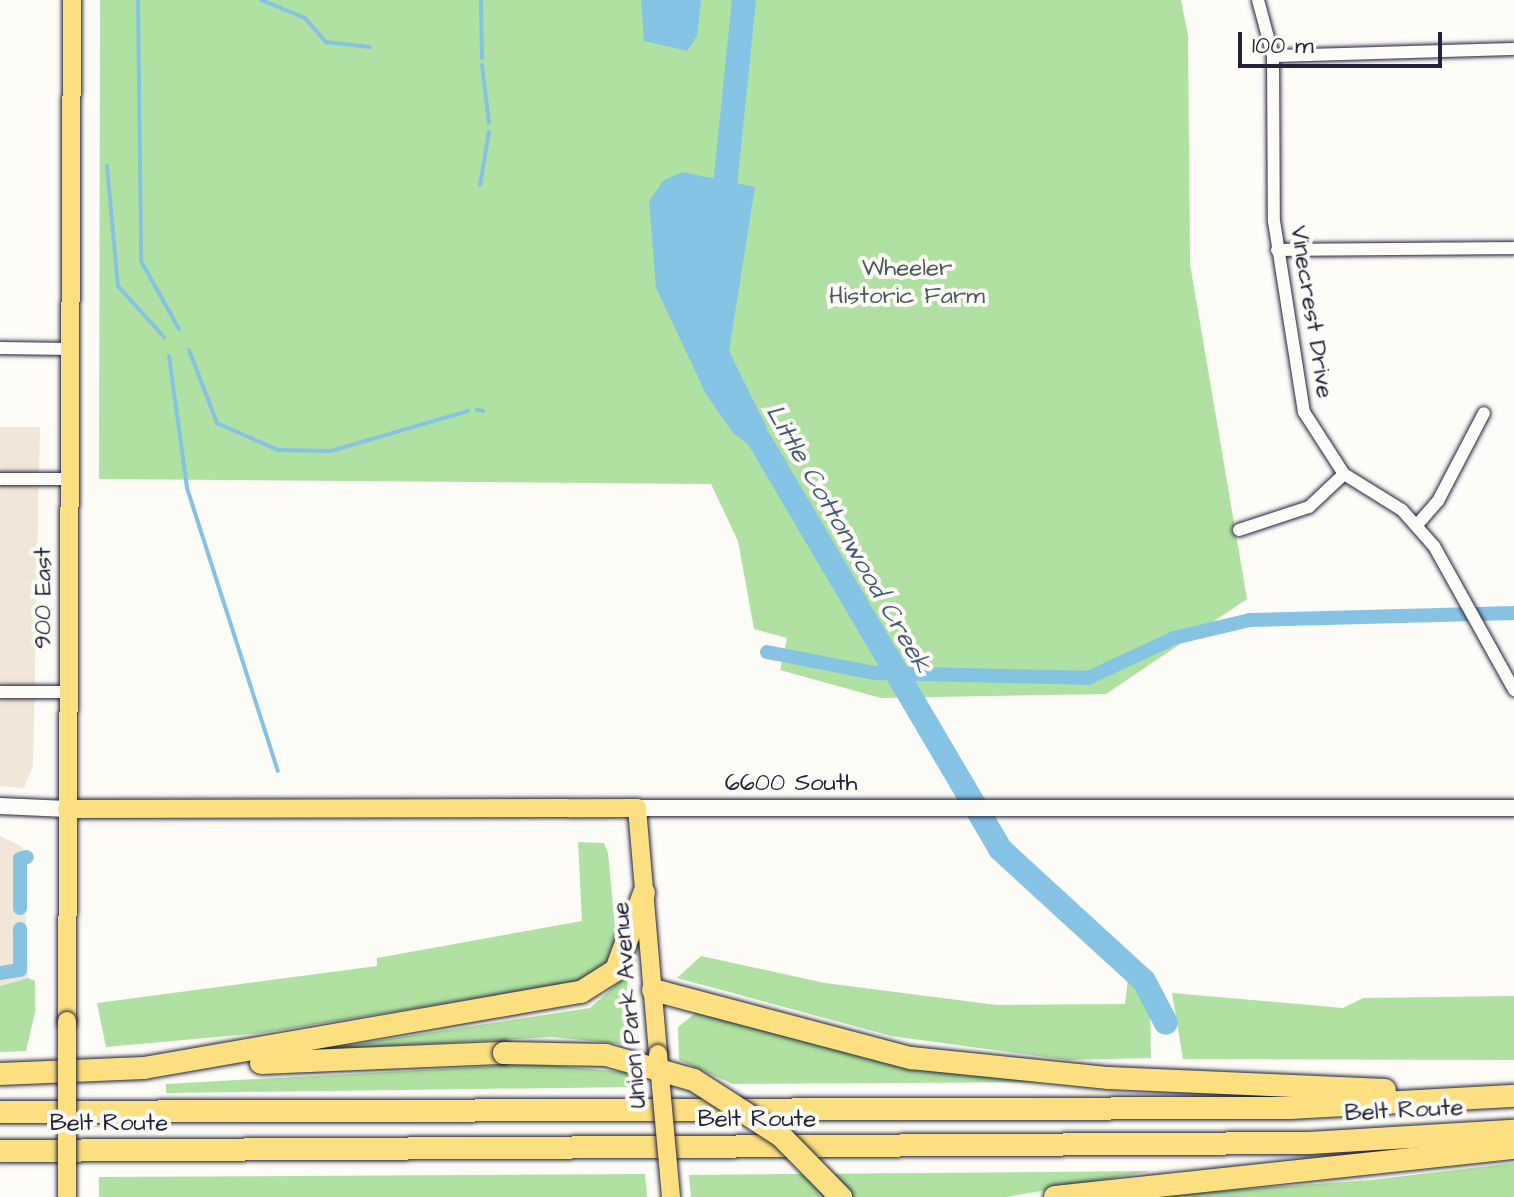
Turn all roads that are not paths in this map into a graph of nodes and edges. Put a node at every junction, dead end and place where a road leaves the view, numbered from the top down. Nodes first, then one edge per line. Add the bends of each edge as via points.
1 (72, 0) edge
2 (1258, 0) edge
3 (1514, 49) edge
4 (1273, 56) junction
5 (1514, 248) edge
6 (1277, 250) junction
7 (0, 348) edge
8 (70, 349) junction
9 (1484, 413) dead end
10 (1344, 474) junction
11 (0, 479) edge
12 (69, 479) junction
13 (1417, 525) junction
14 (1239, 530) dead end
15 (1514, 690) edge
16 (0, 692) edge
17 (67, 692) junction
18 (0, 806) edge
19 (637, 808) junction
20 (1514, 808) edge
21 (67, 809) junction
22 (644, 893) junction
23 (653, 990) junction
24 (144, 1068) junction
25 (0, 1074) edge
26 (1514, 1096) edge
27 (0, 1112) edge
28 (1514, 1131) edge
29 (1514, 1148) edge
30 (0, 1151) edge
31 (67, 1197) edge
32 (671, 1197) edge
33 (841, 1197) edge
34 (1055, 1197) edge

1 - 8 main road, 900 East
2 - 4 street, Vinecrest Drive
3 - 4 street
4 - 6 street, Vinecrest Drive
5 - 6 street
6 - 10 street, Vinecrest Drive via 1304,412
7 - 8 street
8 - 12 main road, 900 East
9 - 13 street via 1438,501
10 - 13 street, Vinecrest Drive
10 - 14 street via 1309,507
11 - 12 street
12 - 17 main road, 900 East
13 - 15 street, Vinecrest Drive via 1470,606
16 - 17 street
17 - 21 main road, 900 East
18 - 21 main road
19 - 20 main road, 6600 South
19 - 21 main road, 6600 South
19 - 22 main road, Union Park Avenue
21 - 31 main road, 900 East, bridge
22 - 23 main road, Union Park Avenue
22 - 24 highway via 628,949 597,987
23 - 26 highway via 911,1058 1109,1078
23 - 32 main road, Union Park Avenue, bridge
24 - 25 highway
24 - 33 highway, bridge via 504,1053 606,1055 694,1080 781,1136
26 - 27 highway, Belt Route via 1275,1108
28 - 30 highway, Belt Route via 1309,1143
29 - 34 highway

